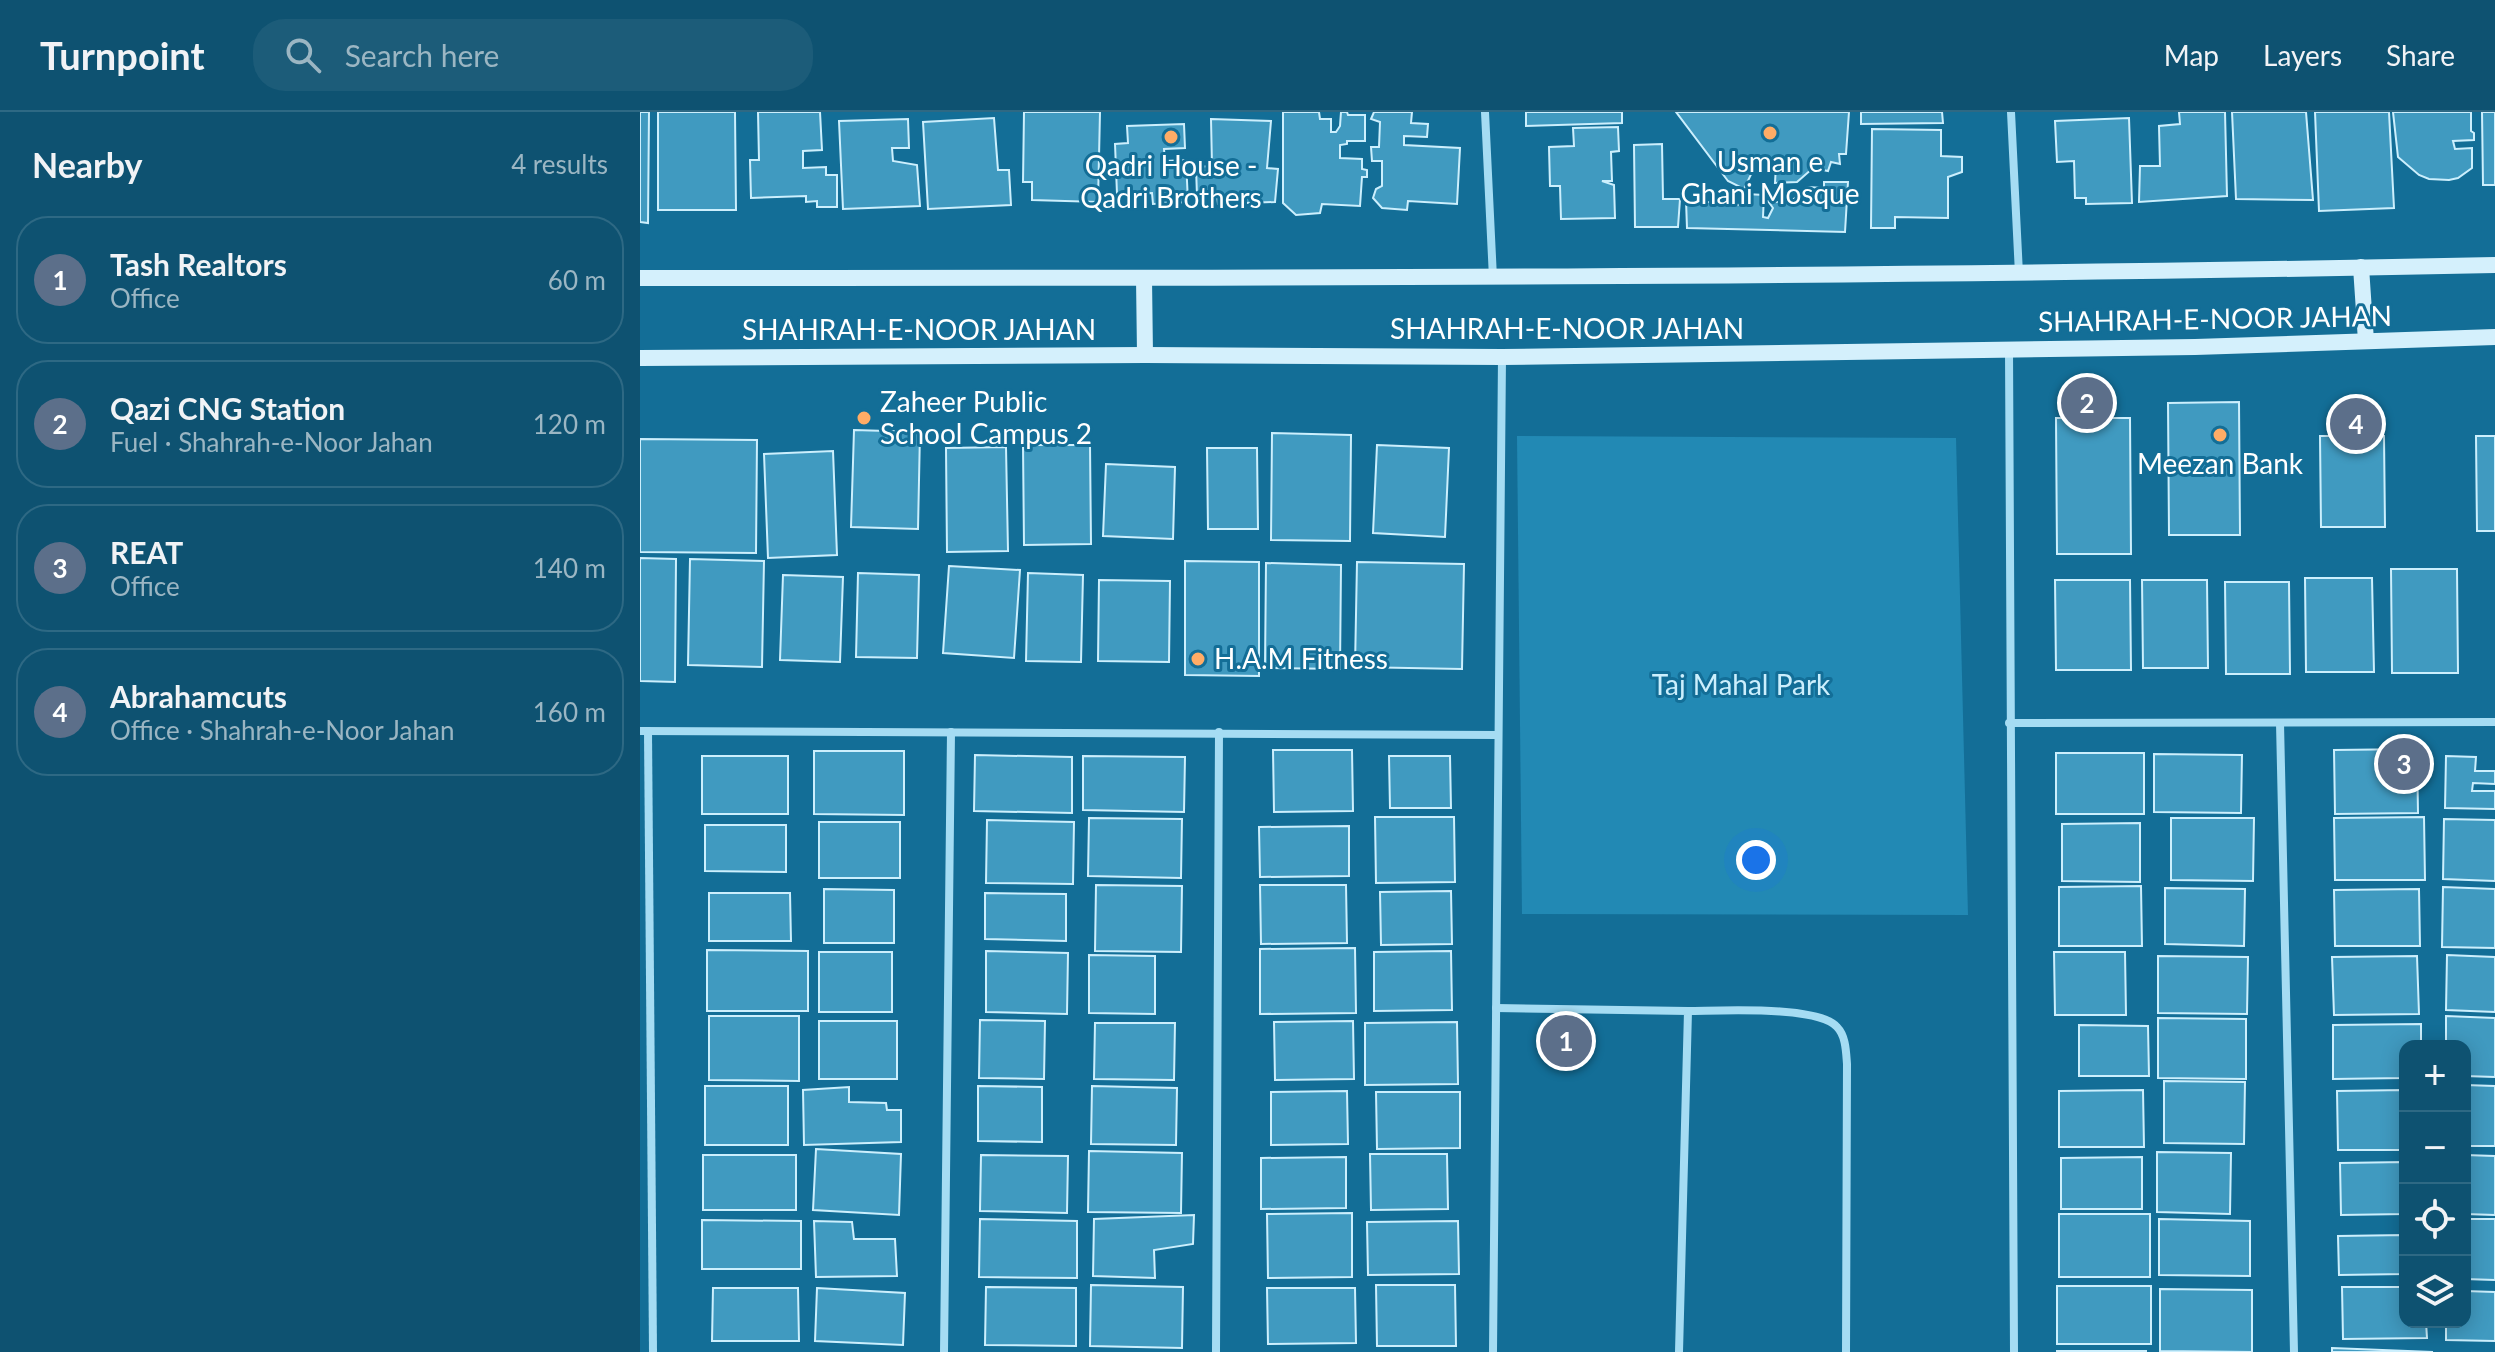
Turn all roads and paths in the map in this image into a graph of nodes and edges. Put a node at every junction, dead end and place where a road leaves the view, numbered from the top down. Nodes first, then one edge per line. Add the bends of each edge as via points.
1 (1485, 112) edge
2 (2011, 112) edge
3 (2495, 265) edge
4 (2361, 267) junction
5 (2019, 274) junction
6 (640, 278) edge
7 (1144, 278) junction
8 (1493, 278) junction
9 (2495, 337) edge
10 (2366, 341) junction
11 (2009, 349) junction
12 (1145, 355) junction
13 (1502, 357) junction
14 (640, 358) edge
15 (2495, 722) edge
16 (2009, 723) junction
17 (2280, 723) junction
18 (644, 731) edge
19 (951, 732) junction
20 (1219, 732) junction
21 (1498, 735) junction
22 (1496, 1008) junction
23 (1688, 1011) junction
24 (653, 1352) edge
25 (944, 1352) edge
26 (1216, 1352) edge
27 (1493, 1352) edge
28 (1679, 1352) edge
29 (1846, 1352) edge
30 (2014, 1352) edge
31 (2294, 1352) edge

1 - 8 street
2 - 5 street
3 - 4 main road, SHAHRAH-E-NOOR JAHAN
4 - 5 main road, SHAHRAH-E-NOOR JAHAN
4 - 10 main road
5 - 8 main road, SHAHRAH-E-NOOR JAHAN
6 - 7 main road, SHAHRAH-E-NOOR JAHAN
7 - 8 main road, SHAHRAH-E-NOOR JAHAN
7 - 12 main road
9 - 10 main road, SHAHRAH-E-NOOR JAHAN
10 - 11 main road, SHAHRAH-E-NOOR JAHAN
11 - 13 main road, SHAHRAH-E-NOOR JAHAN
11 - 16 street
12 - 13 main road, SHAHRAH-E-NOOR JAHAN
12 - 14 main road, SHAHRAH-E-NOOR JAHAN
13 - 21 street
15 - 17 street
16 - 17 street
16 - 30 street
17 - 31 street
18 - 19 street
18 - 24 street
19 - 20 street
19 - 25 street
20 - 21 street
20 - 26 street
21 - 22 street
22 - 23 street
22 - 27 street
23 - 28 street
23 - 29 street via 1801,1012 1837,1026 1844,1040

